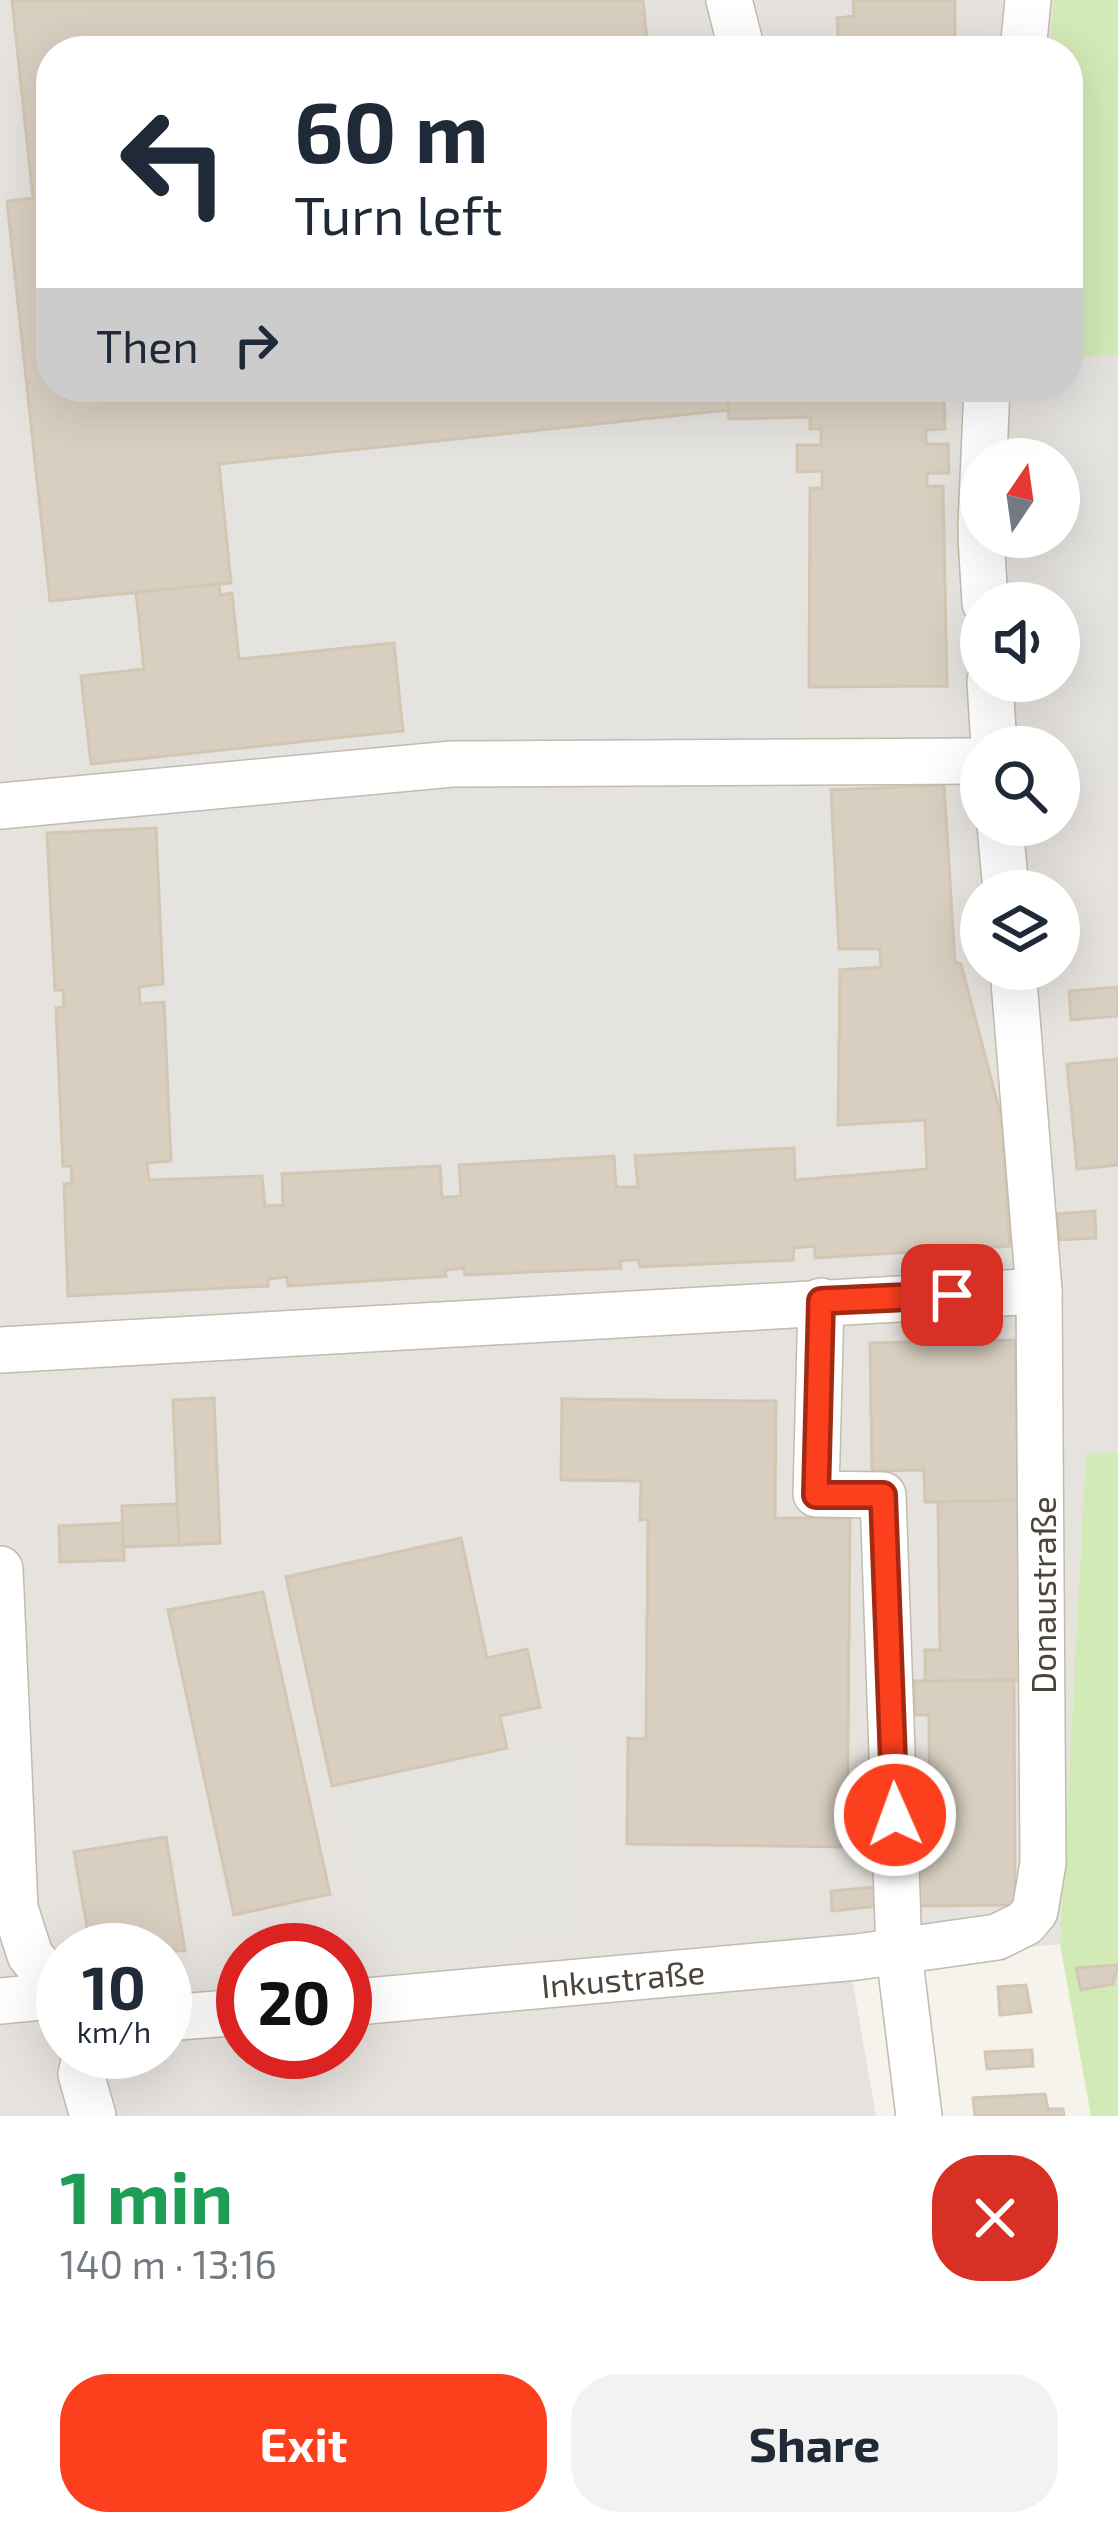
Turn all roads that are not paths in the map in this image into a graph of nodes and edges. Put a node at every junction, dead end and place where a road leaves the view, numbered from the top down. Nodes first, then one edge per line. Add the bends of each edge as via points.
1 (729, 0) edge
2 (1028, 0) edge
3 (738, 36) edge
4 (1024, 36) edge
5 (986, 402) edge
6 (985, 438) edge
7 (960, 761) edge
8 (0, 806) edge
9 (1015, 990) edge
10 (1039, 1291) junction
11 (821, 1301) junction
12 (0, 1349) edge
13 (0, 1569) edge
14 (0, 1579) edge
15 (899, 1953) junction
16 (36, 1962) edge
17 (36, 1998) edge
18 (372, 2000) edge
19 (0, 2002) edge
20 (82, 2079) edge
21 (93, 2116) edge
22 (919, 2116) edge

1 - 3 street
2 - 4 street
5 - 6 street
7 - 8 street via 452,764
9 - 10 street, Donaustraße
10 - 11 street
10 - 15 street, Donaustraße via 1039,1902 1025,1923 997,1937
11 - 12 street
11 - 15 street via 816,1495 883,1495
13 - 14 street
14 - 16 street via 13,1890
15 - 18 street, Inkustraße
15 - 22 street
17 - 19 street
20 - 21 street

